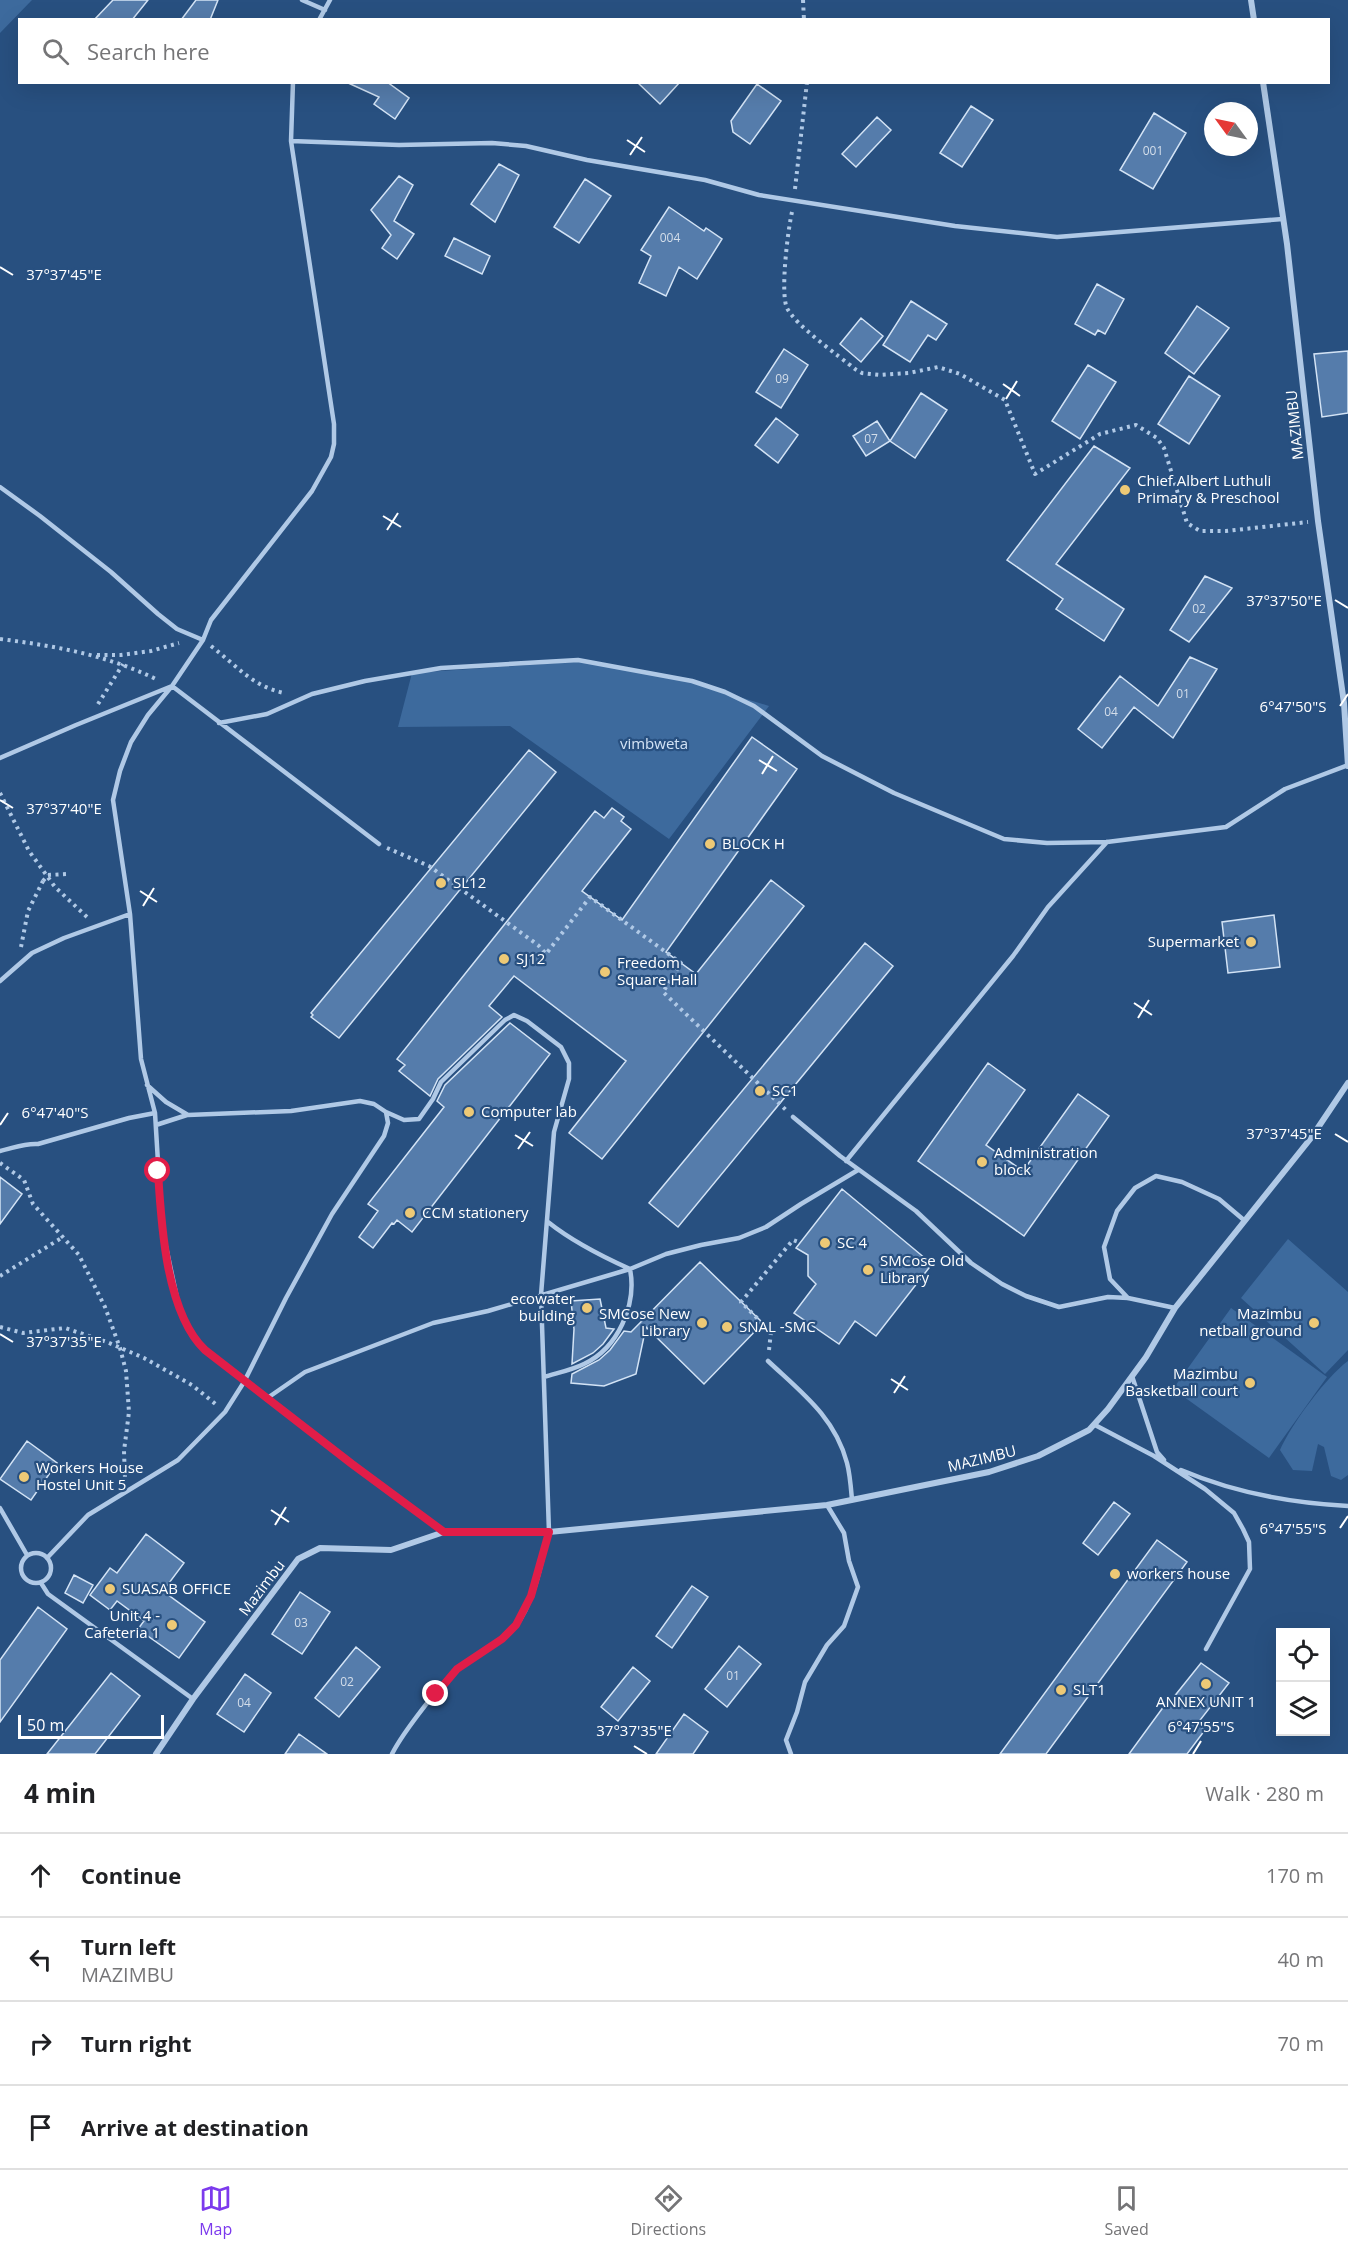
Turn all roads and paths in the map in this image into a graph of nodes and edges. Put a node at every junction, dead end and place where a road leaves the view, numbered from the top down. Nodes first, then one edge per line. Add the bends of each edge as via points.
1 (302, 0) edge
2 (330, 0) edge
3 (803, 0) edge
4 (1251, 0) edge
5 (325, 10) junction
6 (320, 18) edge
7 (804, 18) edge
8 (1254, 18) edge
9 (293, 84) edge
10 (807, 84) edge
11 (1263, 84) edge
12 (291, 141) junction
13 (794, 200) junction
14 (1284, 219) junction
15 (0, 488) edge
16 (1318, 521) junction
17 (0, 639) edge
18 (203, 640) junction
19 (97, 655) junction
20 (123, 664) junction
21 (172, 687) junction
22 (303, 697) junction
23 (95, 709) dead end
24 (219, 723) junction
25 (0, 758) edge
26 (1348, 766) edge
27 (0, 793) edge
28 (1107, 842) junction
29 (379, 844) joint
30 (68, 874) dead end
31 (130, 914) junction
32 (96, 927) junction
33 (21, 963) junction
34 (0, 981) edge
35 (1348, 1083) edge
36 (147, 1084) junction
37 (386, 1112) junction
38 (155, 1113) junction
39 (188, 1115) junction
40 (794, 1117) joint
41 (156, 1125) junction
42 (0, 1151) edge
43 (846, 1161) junction
44 (0, 1163) edge
45 (858, 1170) junction
46 (1245, 1221) junction
47 (548, 1222) junction
48 (63, 1237) junction
49 (801, 1243) dead end
50 (630, 1269) junction
51 (0, 1276) edge
52 (541, 1295) junction
53 (1128, 1298) junction
54 (1175, 1308) junction
55 (0, 1327) edge
56 (120, 1348) junction
57 (768, 1361) joint
58 (1132, 1376) junction
59 (544, 1377) junction
60 (244, 1382) junction
61 (266, 1399) junction
62 (225, 1412) junction
63 (1095, 1425) junction
64 (1169, 1465) junction
65 (126, 1492) junction
66 (852, 1500) junction
67 (827, 1505) junction
68 (1348, 1506) edge
69 (0, 1508) edge
70 (444, 1532) junction
71 (549, 1532) junction
72 (27, 1555) junction
73 (47, 1558) junction
74 (41, 1583) junction
75 (1206, 1649) dead end
76 (193, 1699) junction
77 (156, 1754) edge
78 (392, 1754) edge
79 (791, 1754) edge

1 - 5 lane
2 - 5 lane
3 - 7 path
4 - 8 street
5 - 6 lane
9 - 12 lane
10 - 13 path
11 - 14 street, MAZIMBU
12 - 13 lane via 526,146
12 - 18 lane via 328,379 334,444 312,491 211,620
13 - 14 lane via 955,226 1057,237
13 - 16 path via 784,287 787,309 855,369 880,375 938,367 960,374 1005,400 1035,474 1100,434 1136,425 1157,438 1164,448 1187,523 1200,531
14 - 16 street, MAZIMBU
15 - 18 lane via 102,565 177,629
16 - 26 street, MAZIMBU via 1344,703
17 - 19 path
18 - 19 path via 151,651
18 - 21 lane
18 - 22 path via 267,689
19 - 20 path
20 - 21 path
20 - 23 path
21 - 24 lane
21 - 25 lane
21 - 31 lane via 131,742 113,800
22 - 24 lane via 267,714
22 - 28 lane via 441,668 578,660 692,681 725,692 754,706 822,756 894,794 1004,839
24 - 29 lane
26 - 28 lane via 1285,789 1226,827
27 - 32 path via 29,851 55,887
28 - 43 lane via 1048,908
29 - 40 path via 429,866 546,954 590,897 681,963 663,992
30 - 33 path, bridge via 48,875 43,880 28,911
31 - 32 lane
31 - 36 lane via 141,1059
32 - 33 lane via 32,953
33 - 34 lane
35 - 46 street, MAZIMBU via 1311,1138
36 - 38 lane
36 - 39 lane
37 - 39 lane via 360,1101 291,1111
37 - 47 lane via 404,1120 419,1119 441,1082 505,1020 514,1015 527,1021 561,1047 570,1063 554,1132
37 - 60 lane via 384,1136 332,1214
38 - 41 lane
38 - 42 lane
39 - 41 lane
40 - 43 lane
41 - 60 lane via 162,1228 180,1312 198,1344
43 - 45 lane
44 - 48 path via 24,1180 33,1204
45 - 50 lane via 766,1227 739,1238 666,1254
45 - 53 lane via 916,1211 971,1263 1026,1296 1059,1307 1108,1297
46 - 53 lane via 1219,1199 1182,1182 1156,1176 1135,1188 1117,1211 1104,1247 1110,1279
46 - 54 street, MAZIMBU
47 - 50 lane via 598,1255
47 - 52 lane
48 - 51 path
48 - 56 path via 79,1256
49 - 57 path via 793,1240 741,1302 771,1332
50 - 52 lane
50 - 59 lane via 631,1305 608,1345 586,1363
52 - 59 lane
52 - 61 lane via 433,1323 305,1372
53 - 54 lane
54 - 58 street, MAZIMBU
55 - 56 path via 22,1333 65,1328
56 - 62 path via 192,1385
56 - 65 path via 129,1412 124,1451
57 - 66 lane via 816,1405 838,1436 848,1464
58 - 63 street, MAZIMBU
58 - 64 lane via 1157,1452
59 - 71 lane
60 - 61 lane
60 - 62 lane
61 - 70 lane
62 - 65 lane via 178,1460
63 - 64 lane
63 - 66 street, MAZIMBU via 1038,1456 989,1472
64 - 68 lane via 1252,1494 1305,1504
64 - 75 lane via 1234,1512 1249,1542 1250,1569
65 - 73 lane via 88,1515
66 - 67 street, MAZIMBU
67 - 71 street, MAZIMBU
67 - 79 lane via 844,1533 858,1587 843,1626 805,1682 786,1740
69 - 72 lane
70 - 71 street, MAZIMBU
70 - 76 street, Mazimbu via 391,1550 320,1548 298,1559
71 - 78 lane via 531,1596 516,1625 457,1669
72 - 73 lane via 35,1552
72 - 74 lane via 21,1562 25,1579
73 - 74 lane via 52,1569
74 - 76 lane via 48,1594
76 - 77 street, Mazimbu

